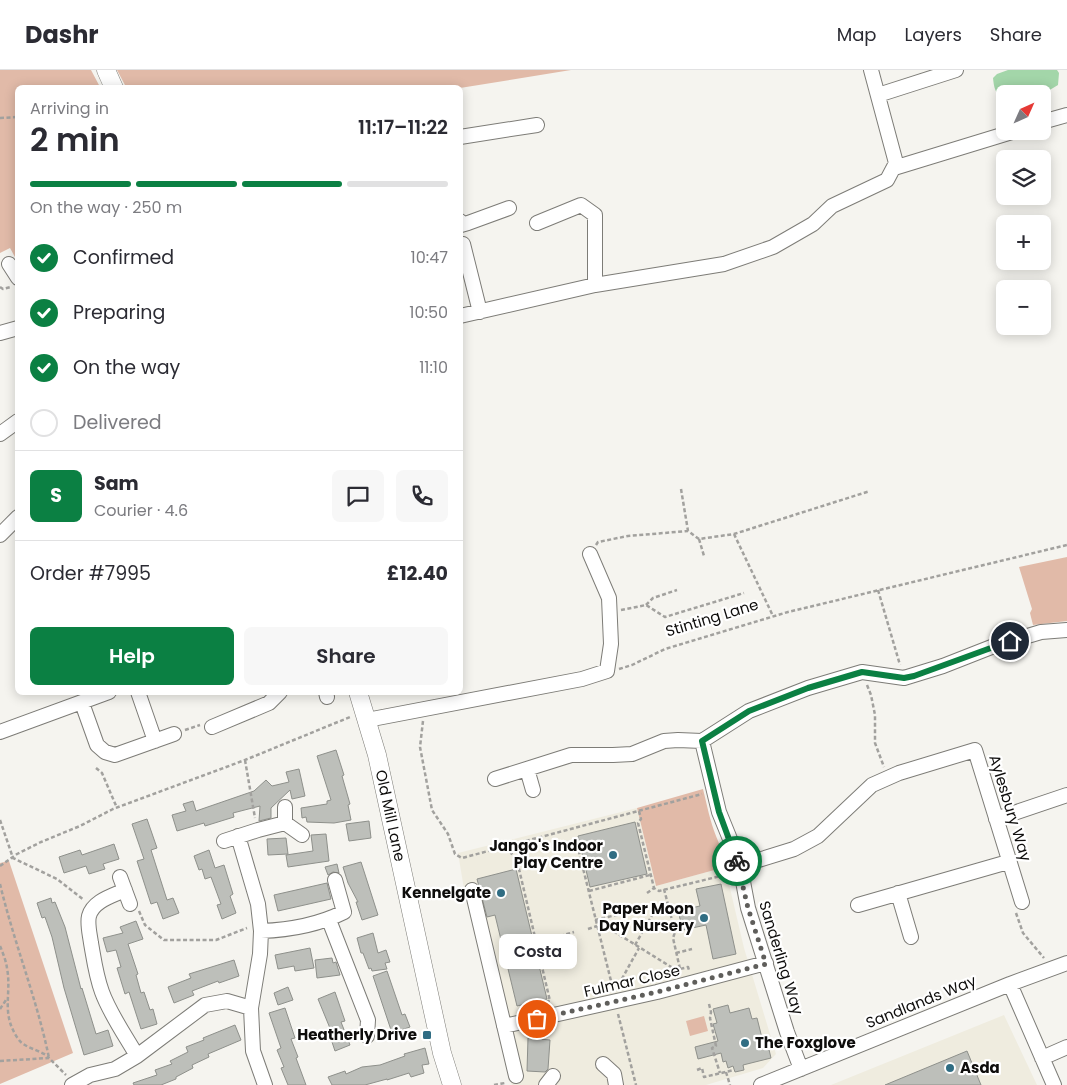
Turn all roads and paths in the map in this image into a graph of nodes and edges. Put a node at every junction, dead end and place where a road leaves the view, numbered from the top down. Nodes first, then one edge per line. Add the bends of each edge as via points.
1 (871, 70) edge
2 (956, 70) edge
3 (107, 71) edge
4 (113, 85) edge
5 (878, 95) junction
6 (1067, 115) edge
7 (15, 117) edge
8 (0, 118) edge
9 (1051, 119) edge
10 (537, 125) dead end
11 (463, 137) edge
12 (996, 137) edge
13 (894, 168) junction
14 (509, 208) dead end
15 (463, 223) edge
16 (537, 223) dead end
17 (463, 244) dead end
18 (9, 264) dead end
19 (15, 273) edge
20 (595, 285) junction
21 (480, 312) junction
22 (463, 315) edge
23 (15, 329) edge
24 (0, 333) edge
25 (15, 424) edge
26 (0, 434) edge
27 (682, 490) dead end
28 (870, 491) dead end
29 (15, 523) edge
30 (688, 531) junction
31 (734, 534) junction
32 (0, 535) edge
33 (699, 539) junction
34 (1067, 545) edge
35 (590, 554) joint
36 (704, 556) dead end
37 (677, 590) dead end
38 (878, 590) junction
39 (744, 593) dead end
40 (646, 605) junction
41 (610, 613) junction
42 (774, 616) junction
43 (1067, 630) edge
44 (607, 671) junction
45 (862, 672) junction
46 (904, 678) junction
47 (102, 695) edge
48 (139, 695) edge
49 (277, 695) edge
50 (359, 695) edge
51 (82, 703) junction
52 (424, 709) junction
53 (365, 716) junction
54 (198, 725) dead end
55 (212, 727) dead end
56 (2, 732) edge
57 (177, 733) joint
58 (155, 741) junction
59 (702, 741) junction
60 (8, 745) dead end
61 (245, 760) junction
62 (96, 768) dead end
63 (527, 769) junction
64 (888, 778) junction
65 (495, 779) dead end
66 (533, 790) dead end
67 (714, 790) junction
68 (1067, 795) edge
69 (285, 807) dead end
70 (116, 808) junction
71 (639, 810) junction
72 (996, 819) junction
73 (0, 820) edge
74 (285, 823) junction
75 (258, 830) junction
76 (238, 836) junction
77 (302, 836) dead end
78 (224, 841) dead end
79 (577, 844) dead end
80 (506, 846) junction
81 (13, 858) junction
82 (1008, 862) junction
83 (0, 866) edge
84 (740, 869) junction
85 (650, 875) junction
86 (120, 877) dead end
87 (336, 880) dead end
88 (0, 884) edge
89 (654, 888) junction
90 (664, 889) junction
91 (125, 890) junction
92 (472, 890) dead end
93 (588, 890) junction
94 (647, 893) dead end
95 (898, 893) junction
96 (1022, 902) joint
97 (668, 903) junction
98 (130, 904) joint
99 (658, 905) junction
100 (858, 905) dead end
101 (94, 908) junction
102 (329, 920) junction
103 (595, 920) junction
104 (597, 926) junction
105 (260, 927) junction
106 (588, 928) dead end
107 (574, 932) dead end
108 (560, 936) dead end
109 (911, 937) dead end
110 (546, 939) dead end
111 (536, 942) junction
112 (635, 945) junction
113 (0, 946) edge
114 (639, 947) junction
115 (692, 949) dead end
116 (676, 953) junction
117 (1067, 963) edge
118 (766, 964) junction
119 (680, 969) junction
120 (1054, 969) junction
121 (688, 970) dead end
122 (1010, 984) junction
123 (612, 986) junction
124 (614, 993) dead end
125 (6, 999) junction
126 (709, 1004) dead end
127 (251, 1008) junction
128 (519, 1008) dead end
129 (0, 1009) edge
130 (618, 1010) dead end
131 (504, 1026) junction
132 (367, 1036) dead end
133 (1067, 1047) edge
134 (137, 1056) junction
135 (49, 1058) junction
136 (1042, 1058) junction
137 (0, 1061) edge
138 (604, 1064) dead end
139 (801, 1068) junction
140 (697, 1070) dead end
141 (734, 1070) dead end
142 (726, 1072) junction
143 (720, 1073) junction
144 (513, 1079) joint
145 (72, 1085) edge
146 (265, 1085) edge
147 (452, 1085) edge
148 (494, 1085) edge
149 (616, 1085) edge
150 (636, 1085) edge
151 (730, 1085) edge
152 (761, 1085) edge
153 (1054, 1085) edge

1 - 5 street
2 - 5 street
3 - 4 main road
5 - 13 street via 896,163
6 - 9 street
7 - 8 path
10 - 11 street
12 - 13 street
13 - 20 street via 887,180 832,206 813,224 773,247 724,264
14 - 15 street
16 - 20 street via 582,205 595,215
17 - 21 street
18 - 19 street
20 - 21 street
21 - 22 street
23 - 24 street
25 - 26 street
27 - 30 path
28 - 31 path
29 - 32 street
30 - 33 path
30 - 35 path via 598,542
31 - 33 path
31 - 42 path
33 - 36 path
34 - 38 path, Stinting Lane
35 - 41 street via 609,598
37 - 40 path via 653,598
38 - 42 path, Stinting Lane
38 - 46 path
39 - 40 path via 666,617
40 - 41 path
41 - 44 street
42 - 44 path, Stinting Lane via 665,649 632,665
43 - 46 street via 1032,634
44 - 52 street via 582,679
45 - 46 street
45 - 59 street via 749,711
45 - 64 path via 875,714 875,743
47 - 51 street
48 - 58 street
49 - 55 street via 268,703
50 - 53 main road, Old Mill Lane
51 - 56 street
51 - 58 street via 97,745 105,752 115,755
52 - 53 street
52 - 80 path via 420,748 432,810 448,834 455,854 462,858
53 - 61 path
53 - 147 main road, Old Mill Lane via 377,755 442,1053
54 - 57 path
56 - 60 street
57 - 58 street
59 - 63 street via 664,741 632,754 572,755
59 - 67 street, Sanderling Way
61 - 70 path
61 - 75 path
62 - 70 path via 102,773
63 - 65 street
63 - 66 street
64 - 72 street, Aylesbury Way via 975,750
64 - 84 street, Aylesbury Way via 872,785 818,836 794,849
67 - 71 path
67 - 84 street, Sanderling Way
68 - 72 street
69 - 74 street
70 - 81 path
71 - 80 path
71 - 85 path via 641,819 638,823
72 - 82 street, Aylesbury Way
73 - 81 path
74 - 75 street
74 - 77 street
75 - 76 street
76 - 78 street
76 - 105 street via 258,904
79 - 93 path
80 - 111 path via 519,869
81 - 83 path
81 - 101 path via 57,879
82 - 95 street
82 - 96 street, Aylesbury Way
84 - 90 path
84 - 118 street, Sanderling Way
85 - 89 path
85 - 93 path
86 - 91 street
87 - 102 street via 344,912
88 - 135 path
89 - 90 path
89 - 94 path
90 - 97 path
91 - 98 street
91 - 101 street via 101,901
92 - 131 street
93 - 103 path
95 - 100 street
95 - 109 street
96 - 120 path via 1014,904 1022,934
97 - 99 path
97 - 116 path
98 - 105 path via 134,902 145,925 164,940 216,940
99 - 103 path
99 - 112 path
101 - 134 street via 88,917 96,973 109,1009
102 - 105 street via 286,930
102 - 132 street via 368,1020
103 - 104 path
103 - 112 path
104 - 106 path
104 - 123 path
105 - 127 street via 260,954
107 - 108 path
110 - 111 path
111 - 128 path via 550,1001
112 - 114 path
113 - 125 path via 8,969
114 - 119 path via 676,970
114 - 123 path via 619,984
115 - 116 path
116 - 119 path
117 - 120 street, Sandlands Way
118 - 131 street, Fulmar Close
118 - 139 street, Sanderling Way
119 - 121 path via 688,967
120 - 122 street, Sandlands Way
122 - 136 street
122 - 139 street, Sandlands Way
123 - 124 path
125 - 129 path
125 - 135 path via 10,1025 20,1041
126 - 143 path via 716,1046 712,1048
127 - 134 street via 227,1001 206,1005
127 - 146 street via 253,1051
130 - 150 path
131 - 144 street
133 - 136 street
134 - 145 street via 115,1069 90,1075
135 - 137 path
135 - 145 path
136 - 153 street
138 - 149 street via 614,1074
139 - 152 street, Sandlands Way
140 - 143 path via 702,1068 704,1077
141 - 142 path
142 - 143 path
142 - 151 path
144 - 148 path

